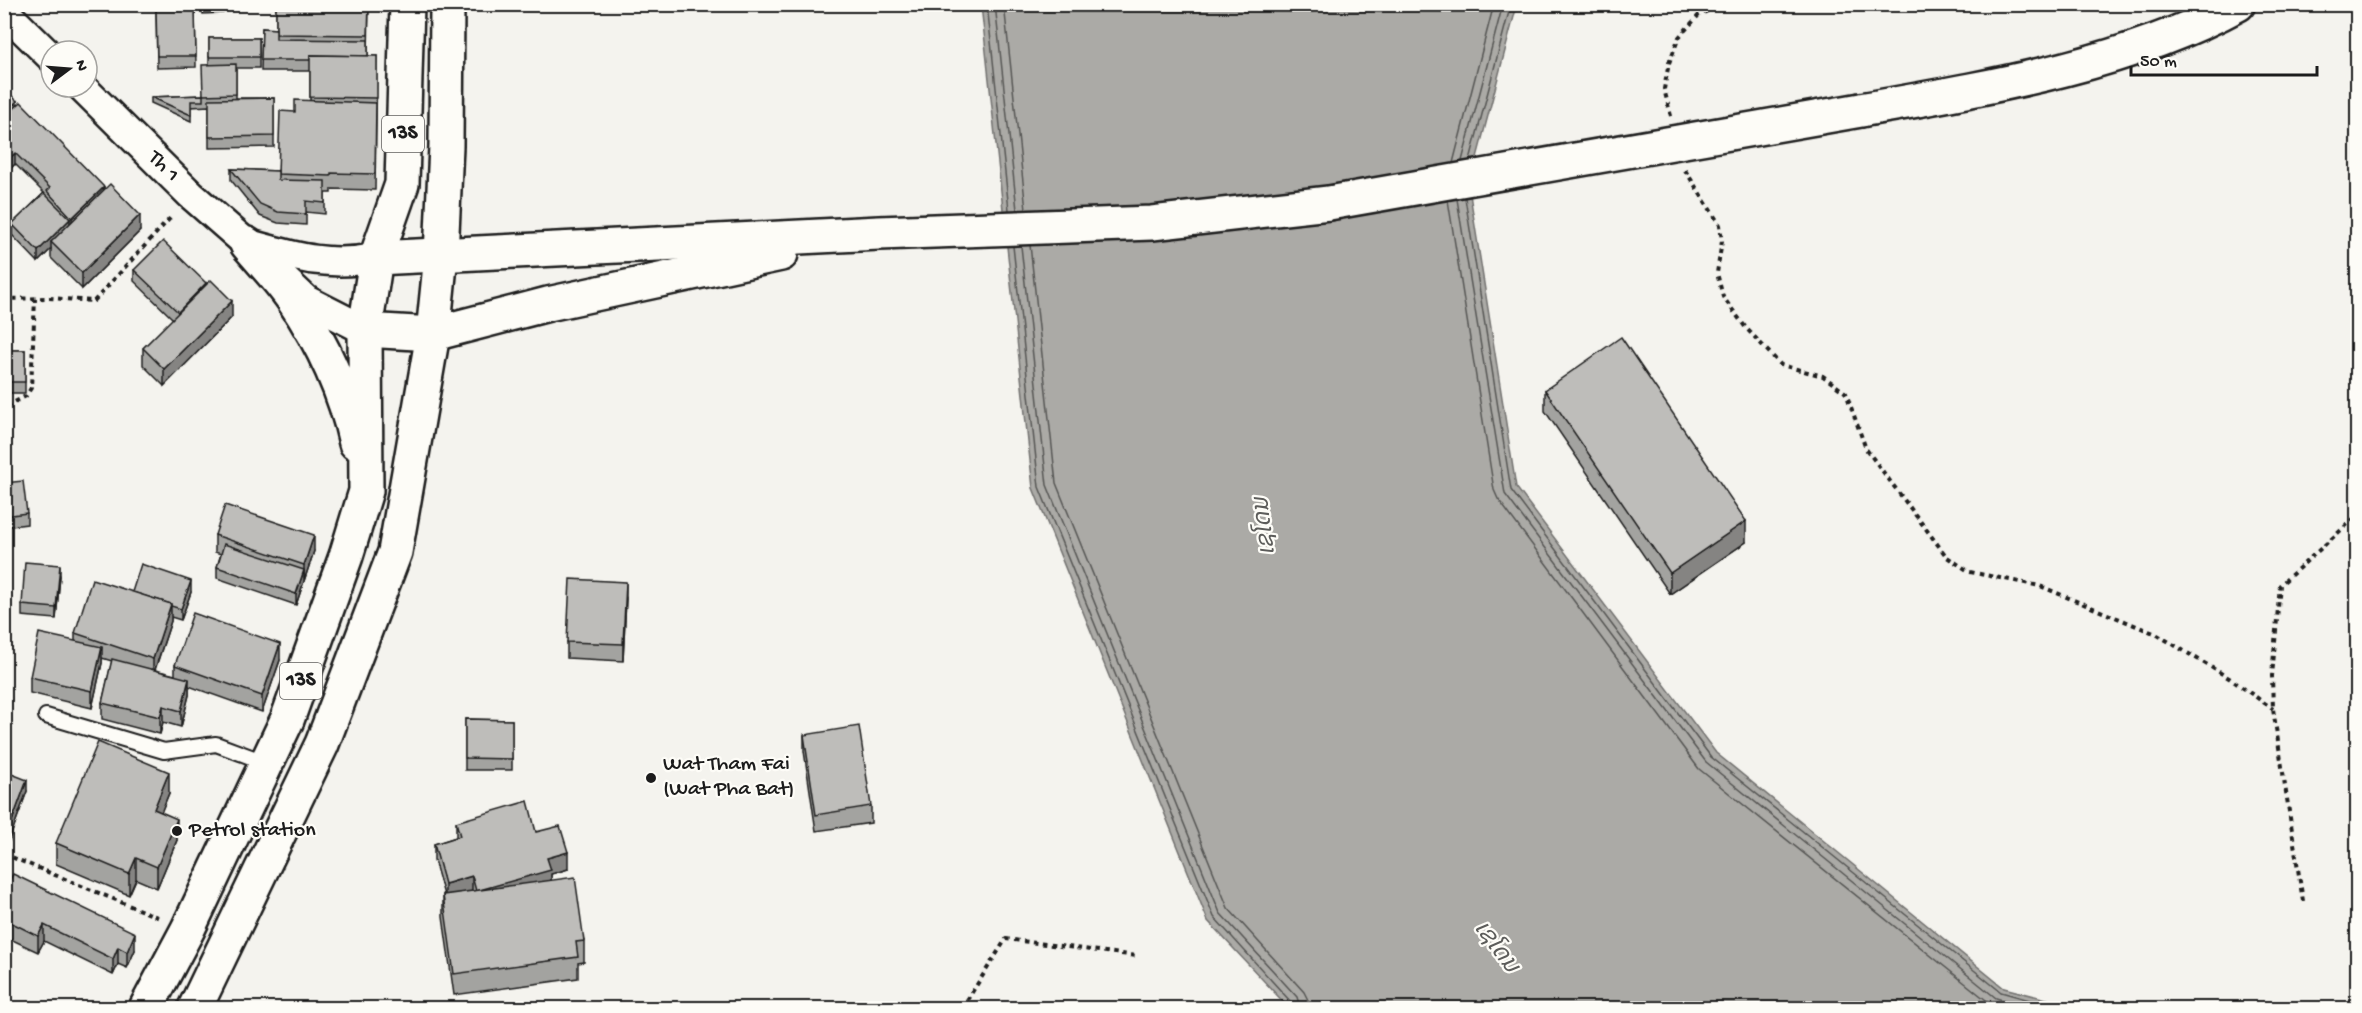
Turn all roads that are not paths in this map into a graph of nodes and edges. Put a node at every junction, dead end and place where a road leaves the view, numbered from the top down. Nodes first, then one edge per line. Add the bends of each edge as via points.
1 (407, 4) edge
2 (447, 4) edge
3 (2238, 4) edge
4 (4, 11) edge
5 (39, 45) edge
6 (94, 99) edge
7 (879, 233) junction
8 (248, 244) junction
9 (441, 255) junction
10 (376, 258) junction
11 (365, 330) junction
12 (433, 334) junction
13 (366, 491) junction
14 (46, 716) dead end
15 (267, 763) junction
16 (146, 1008) edge
17 (195, 1008) edge

1 - 10 main road, 13S via 402,184
2 - 9 main road, 13S
3 - 7 main road, bridge via 2155,41 1977,89 1329,203 1152,223
4 - 5 street
6 - 8 street, Th 1 via 191,195
7 - 9 main road
7 - 12 main road via 548,304
8 - 10 street, Th 1 via 311,261
8 - 11 street, Th 1 via 306,300
8 - 13 main road via 291,298 326,358 351,423
9 - 10 main road
9 - 12 main road, 13S
10 - 11 main road, 13S
11 - 12 main road
11 - 13 main road, 13S
12 - 17 main road, 13S via 395,552 322,744
13 - 15 main road, 13S via 287,720
14 - 15 lane via 164,751 216,744
15 - 16 main road, 13S

